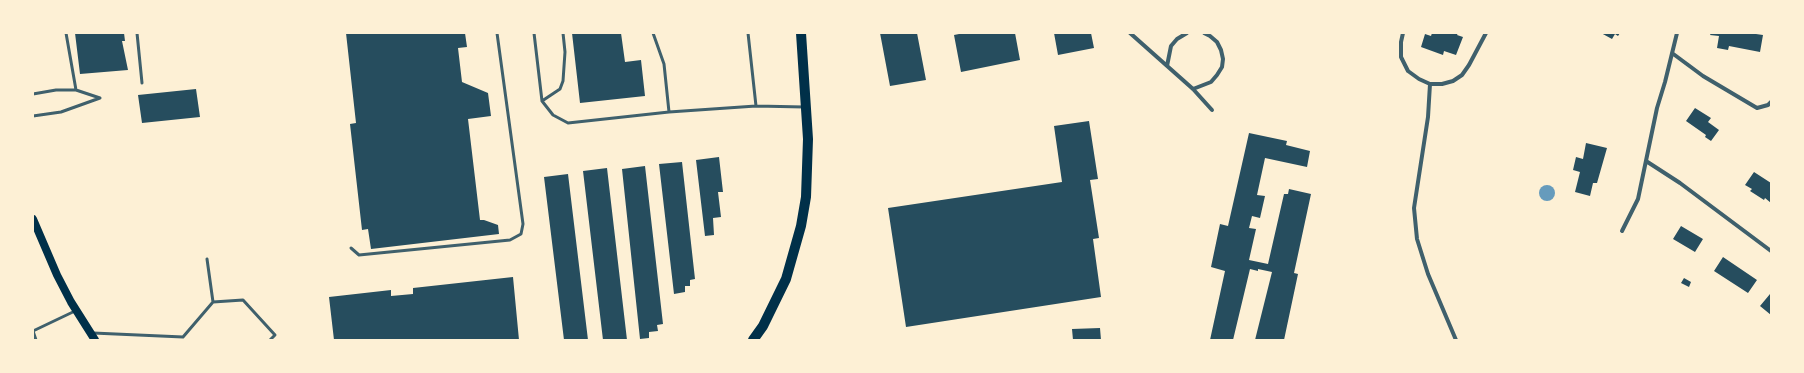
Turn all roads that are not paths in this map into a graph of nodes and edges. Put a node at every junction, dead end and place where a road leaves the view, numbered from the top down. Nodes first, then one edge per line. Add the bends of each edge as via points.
1 (66, 33) edge
2 (137, 33) edge
3 (497, 33) edge
4 (534, 33) edge
5 (563, 33) edge
6 (654, 33) edge
7 (748, 33) edge
8 (801, 33) edge
9 (1130, 33) edge
10 (1187, 33) edge
11 (1204, 33) edge
12 (1403, 33) edge
13 (1486, 33) edge
14 (1677, 33) edge
15 (1672, 53) junction
16 (1167, 66) junction
17 (142, 83) dead end
18 (1430, 84) junction
19 (1192, 89) junction
20 (76, 90) junction
21 (33, 94) edge
22 (542, 101) junction
23 (1771, 102) edge
24 (756, 106) junction
25 (806, 107) junction
26 (1212, 110) dead end
27 (669, 112) junction
28 (33, 116) edge
29 (1646, 161) junction
30 (33, 219) edge
31 (1622, 231) dead end
32 (351, 248) dead end
33 (1771, 251) edge
34 (207, 259) dead end
35 (213, 302) junction
36 (76, 310) junction
37 (33, 331) edge
38 (93, 337) edge
39 (36, 340) edge
40 (270, 340) edge
41 (753, 340) edge
42 (1456, 340) edge

1 - 20 lane
2 - 17 lane
3 - 32 lane via 523,224 521,234 510,240 359,255
4 - 22 lane
5 - 22 lane via 565,52 562,85
6 - 27 lane via 664,64
7 - 24 lane
8 - 25 main road
9 - 16 street
10 - 16 street via 1177,38 1171,46
11 - 19 street via 1217,42 1222,50 1222,67 1218,76 1211,82
12 - 18 street via 1401,57 1408,70 1418,79
13 - 18 street via 1462,75 1453,81
14 - 15 street
15 - 23 street via 1703,76 1757,108
15 - 29 street
16 - 19 street
18 - 42 street via 1428,117 1414,208 1417,239 1428,274
19 - 26 street
20 - 21 lane
20 - 28 lane via 100,98 62,112
22 - 27 lane via 553,115 568,123
24 - 25 lane
24 - 27 lane
25 - 41 main road via 806,190 801,226 786,279 763,326
29 - 31 street via 1638,198
29 - 33 street via 1680,183
30 - 36 main road via 57,275
34 - 35 lane
35 - 38 lane via 183,337
35 - 40 lane via 243,300 275,335
36 - 37 lane
36 - 38 main road
37 - 39 lane

